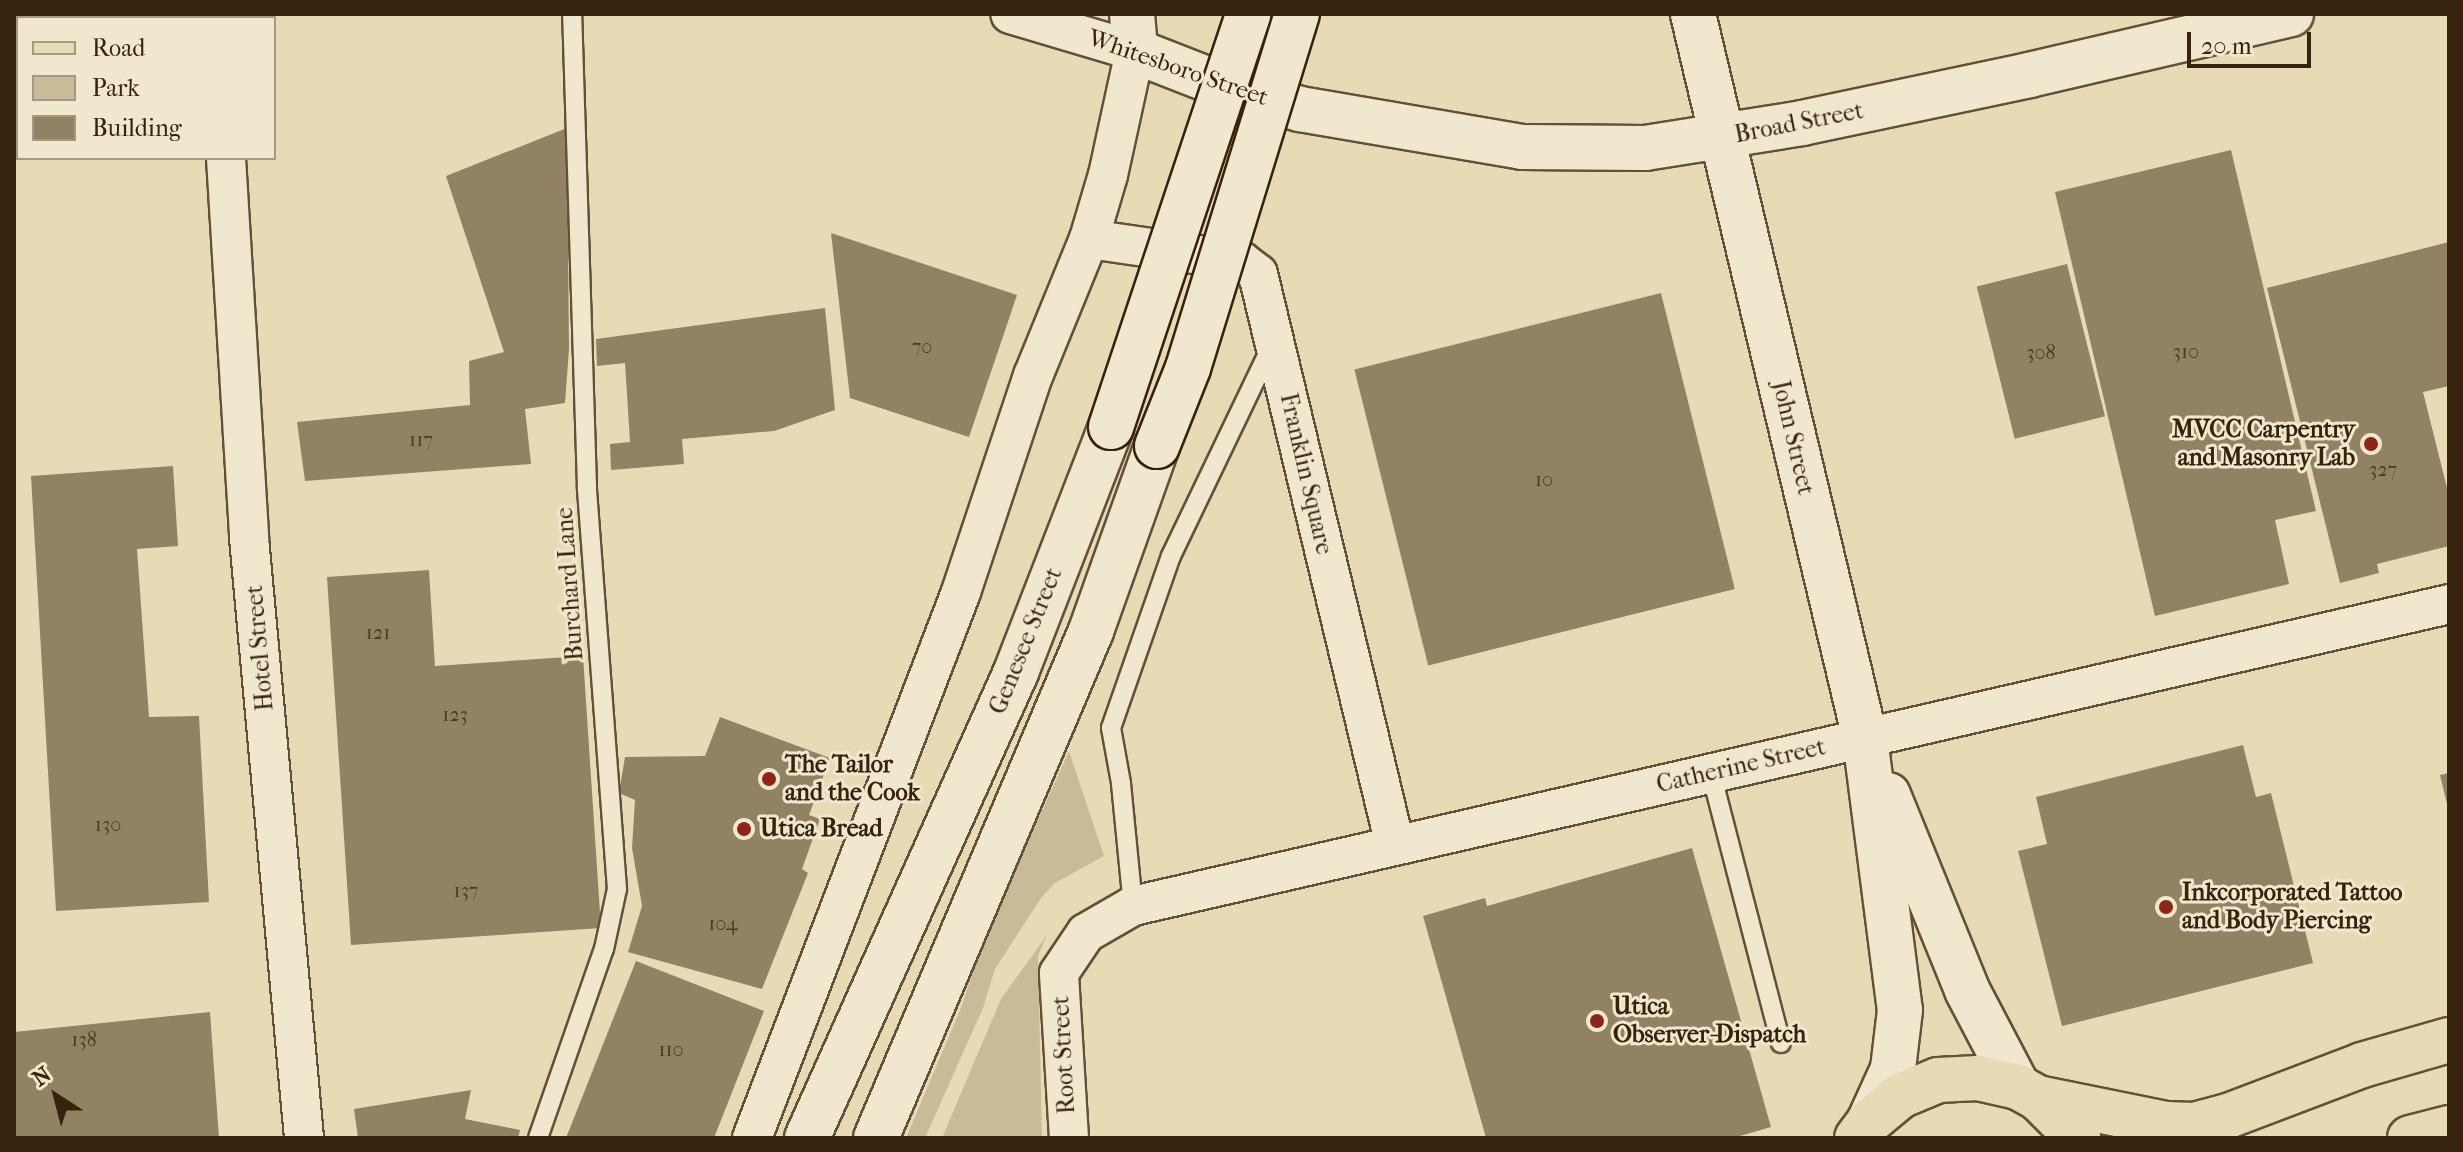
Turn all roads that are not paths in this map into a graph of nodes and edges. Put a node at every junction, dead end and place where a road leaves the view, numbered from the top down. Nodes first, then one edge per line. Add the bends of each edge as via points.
1 (572, 14) edge
2 (1010, 14) edge
3 (1248, 14) edge
4 (1297, 14) edge
5 (1693, 14) edge
6 (2263, 17) edge
7 (1134, 32) edge
8 (1300, 109) joint
9 (1722, 139) junction
10 (226, 160) edge
11 (1089, 239) junction
12 (1274, 340) junction
13 (2449, 604) edge
14 (1865, 738) junction
15 (1711, 773) junction
16 (1395, 845) junction
17 (1133, 906) junction
18 (1059, 973) joint
19 (2449, 1040) edge
20 (1781, 1043) dead end
21 (2028, 1093) junction
22 (2449, 1128) edge
23 (1863, 1130) edge
24 (304, 1138) edge
25 (538, 1138) edge
26 (752, 1138) edge
27 (807, 1138) edge
28 (876, 1138) edge
29 (1069, 1138) edge
30 (2078, 1138) edge
31 (2410, 1138) edge

1 - 25 lane, Burchard Lane via 587,487 617,889 604,949
2 - 7 street, Whitesboro Street
3 - 27 main road, Genesee Street, bridge via 1111,427 1016,672
4 - 28 main road, bridge via 1188,368 1091,631
5 - 9 main road, John Street
6 - 9 main road, Broad Street via 2029,75
7 - 8 main road, Whitesboro Street via 1219,84
7 - 11 street via 1108,175
8 - 9 main road, Broad Street via 1522,147 1645,148
9 - 14 main road, John Street
10 - 24 street, Hotel Street via 249,538
11 - 12 street, Franklin Square via 1241,261 1258,274
11 - 26 street via 1033,376 961,592
12 - 16 street, Franklin Square
12 - 17 lane via 1171,556 1111,728
13 - 14 street, Catherine Street
14 - 15 street, Catherine Street
14 - 21 main road, John Street via 1967,990
14 - 23 main road, John Street via 1900,1010 1893,1069
15 - 16 street, Catherine Street
15 - 20 lane
16 - 17 street, Catherine Street
17 - 18 street, Catherine Street via 1086,933
18 - 29 street, Root Street
19 - 21 main road via 2194,1125 2166,1124
21 - 23 main road via 1978,1078 1938,1080 1900,1096
21 - 30 main road
22 - 31 main road

